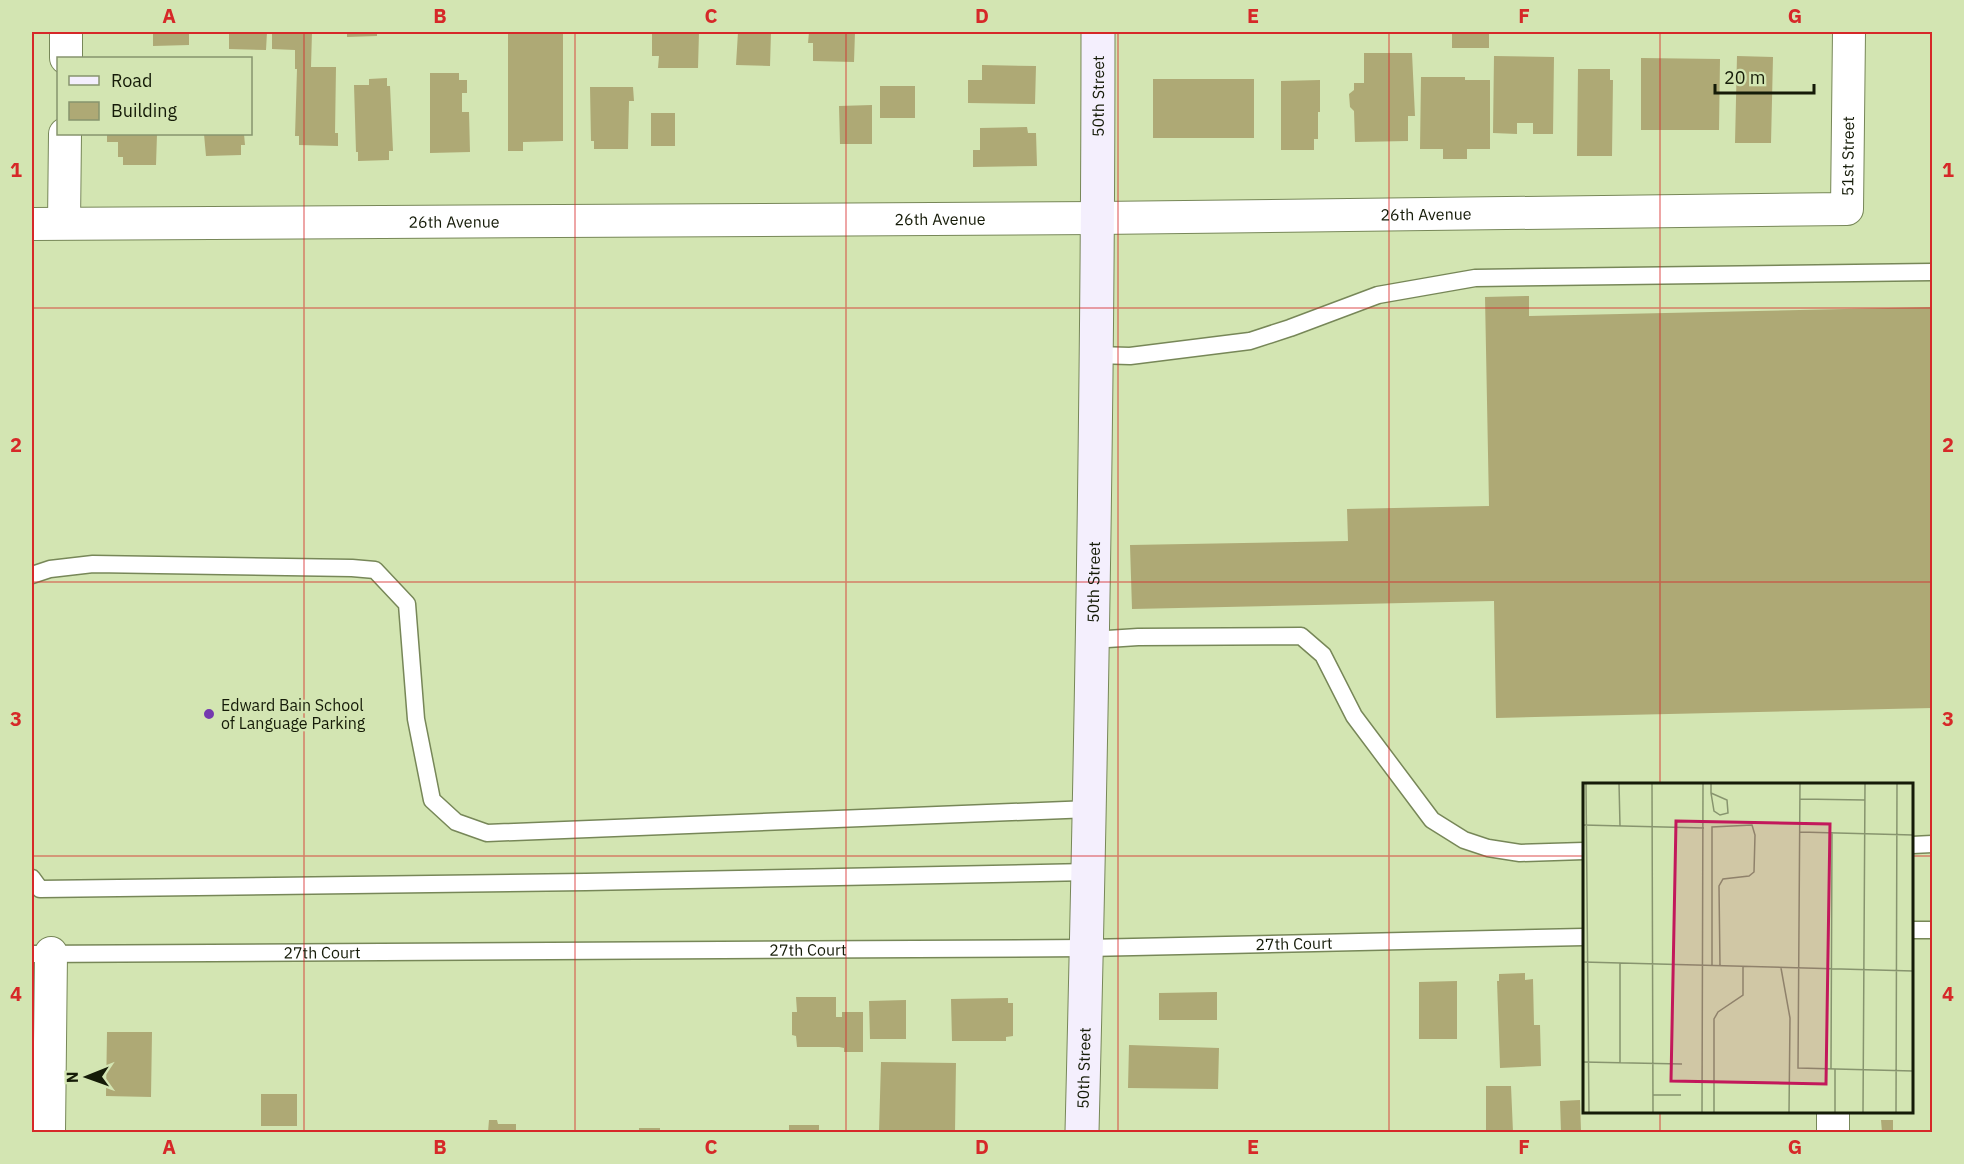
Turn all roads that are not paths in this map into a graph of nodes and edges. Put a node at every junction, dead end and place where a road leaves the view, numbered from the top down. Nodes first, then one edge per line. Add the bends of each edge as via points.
1 (66, 32) edge
2 (1098, 32) edge
3 (1850, 32) edge
4 (66, 57) edge
5 (65, 135) edge
6 (1847, 209) joint
7 (1098, 218) junction
8 (64, 223) junction
9 (32, 224) edge
10 (1932, 272) edge
11 (1096, 355) junction
12 (32, 575) edge
13 (1092, 640) junction
14 (1090, 809) junction
15 (1913, 844) edge
16 (1932, 844) edge
17 (1583, 851) edge
18 (1089, 872) junction
19 (32, 878) edge
20 (1913, 930) edge
21 (1932, 930) edge
22 (1583, 937) edge
23 (1087, 948) junction
24 (41, 953) edge
25 (1833, 1113) edge
26 (49, 1132) edge
27 (1082, 1132) edge
28 (1833, 1132) edge

1 - 4 street
2 - 7 street, 50th Street
3 - 6 street, 51st Street
5 - 8 street
6 - 7 street, 26th Avenue
7 - 8 street, 26th Avenue
7 - 11 street, 50th Street
8 - 9 street, 26th Avenue
10 - 11 lane via 1475,278 1378,295 1250,341 1131,356
11 - 13 street, 50th Street
12 - 14 lane via 93,564 375,570 407,604 416,719 432,800 456,822 487,833
13 - 14 street, 50th Street
13 - 17 lane via 1301,636 1323,655 1354,716 1432,820 1464,840 1488,848 1520,853
14 - 18 street, 50th Street
15 - 16 lane
18 - 19 lane via 40,889
18 - 23 street, 50th Street
20 - 21 lane
22 - 23 lane, 27th Court
23 - 24 lane, 27th Court
23 - 27 street, 50th Street
24 - 26 street
25 - 28 street

